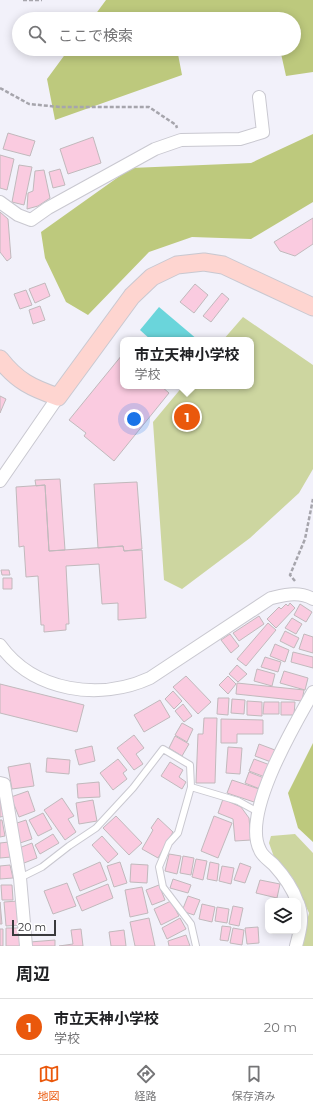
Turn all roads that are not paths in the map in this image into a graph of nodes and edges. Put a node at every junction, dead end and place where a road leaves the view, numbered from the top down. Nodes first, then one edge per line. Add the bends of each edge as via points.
1 (259, 98) dead end
2 (0, 202) edge
3 (313, 307) edge
4 (0, 359) edge
5 (58, 397) junction
6 (0, 481) edge
7 (310, 597) edge
8 (0, 645) edge
9 (313, 692) edge
10 (0, 783) edge
11 (191, 787) junction
12 (258, 812) junction
13 (20, 878) junction
14 (296, 898) edge
15 (301, 918) edge
16 (301, 929) edge
17 (300, 934) edge
18 (26, 946) edge
19 (196, 946) edge
20 (296, 946) edge

1 - 2 street via 263,132 240,139 180,140 155,150 48,208 31,220 18,215
3 - 5 street via 223,265 204,262 177,265 152,277 132,296
4 - 5 street via 9,371 23,382
5 - 6 street
7 - 8 street via 290,593 271,598 150,678 132,686 86,690 42,680 17,664
9 - 12 street via 288,735
10 - 13 street via 4,784
11 - 12 lane via 238,801
11 - 13 lane via 190,765 163,749 133,788 96,828 42,867
11 - 19 lane via 178,833 169,844 159,867 163,887 191,924
12 - 14 street via 256,828 260,851 284,876
13 - 18 street
15 - 16 street
17 - 20 street

